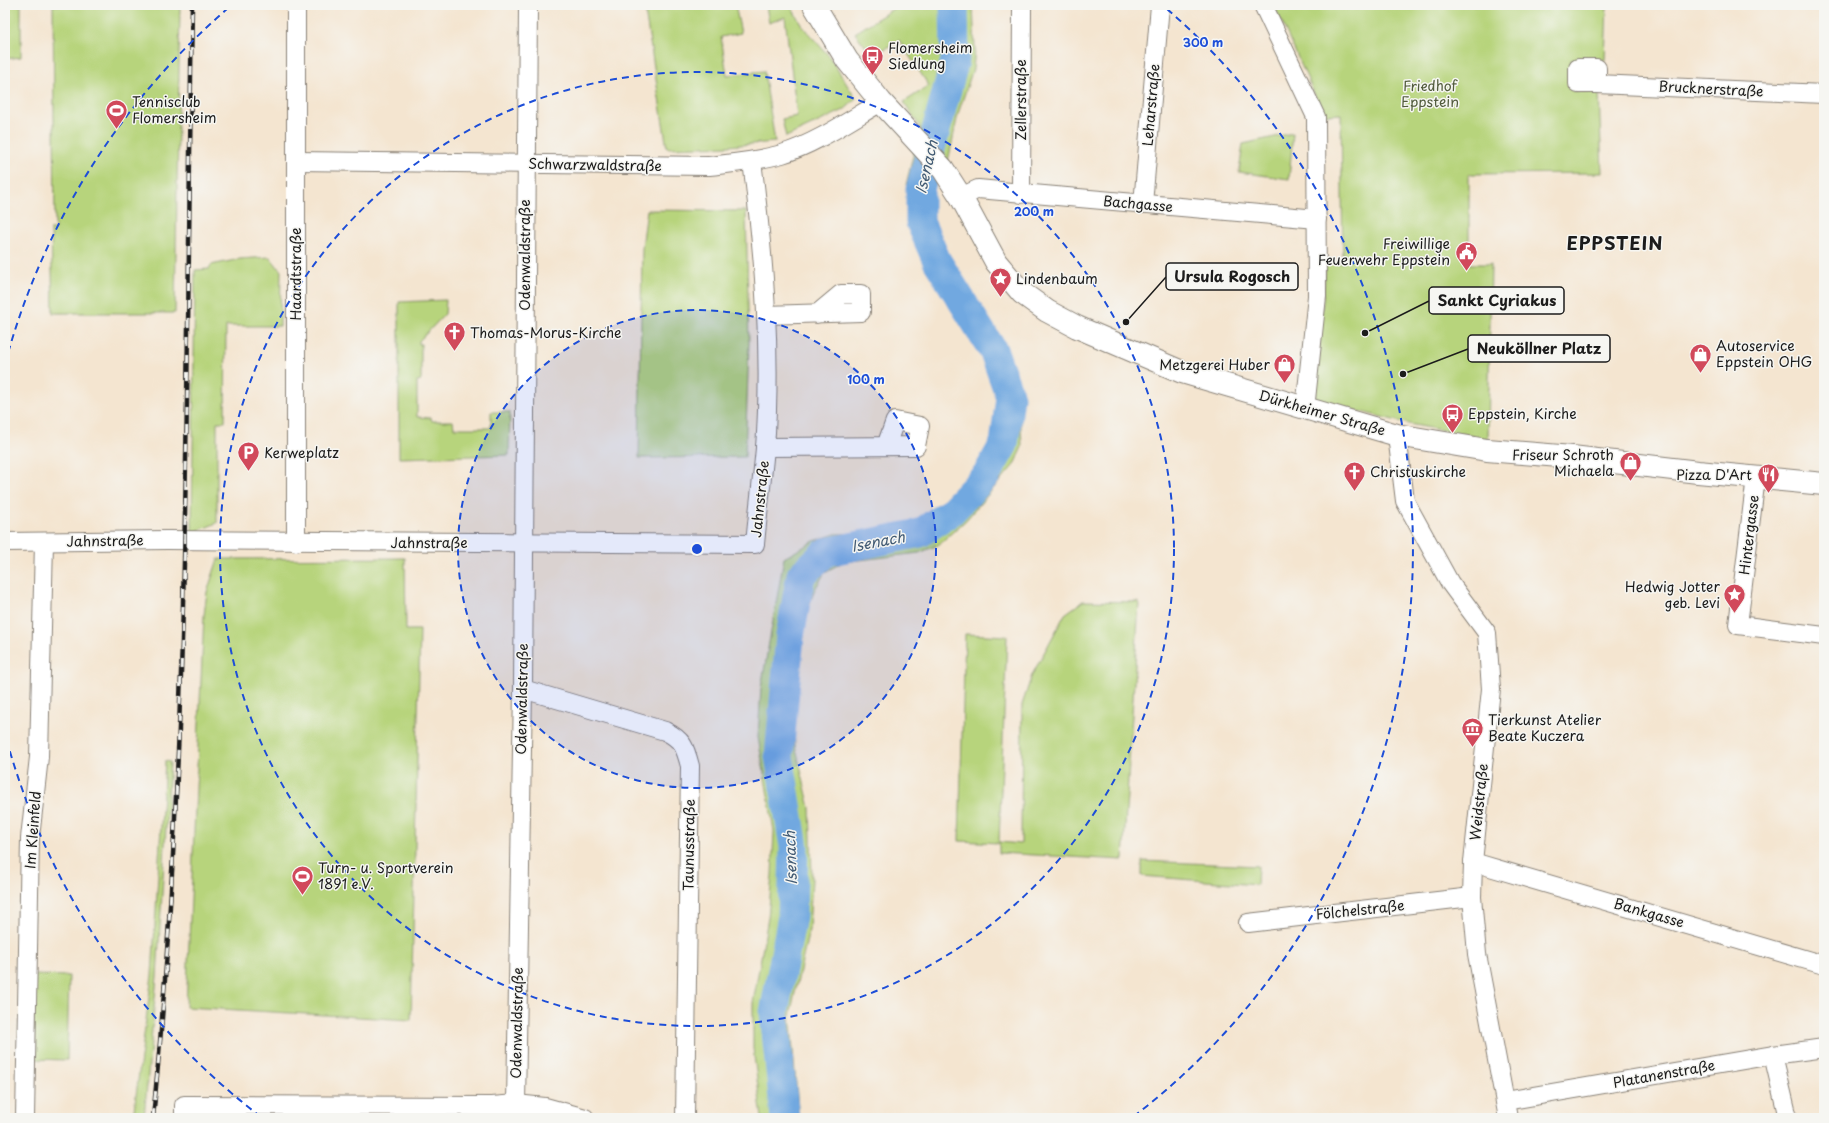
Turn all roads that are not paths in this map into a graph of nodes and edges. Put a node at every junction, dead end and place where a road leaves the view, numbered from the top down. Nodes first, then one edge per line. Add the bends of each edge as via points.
1 (296, 5) edge
2 (528, 5) edge
3 (814, 5) edge
4 (1022, 5) edge
5 (1160, 5) edge
6 (1263, 5) edge
7 (1597, 84) dead end
8 (1824, 94) edge
9 (881, 102) junction
10 (296, 161) junction
11 (752, 161) junction
12 (525, 164) junction
13 (1021, 194) junction
14 (961, 197) junction
15 (1143, 204) junction
16 (1317, 219) junction
17 (817, 314) dead end
18 (766, 315) junction
19 (1305, 409) junction
20 (1397, 435) junction
21 (886, 446) dead end
22 (765, 447) junction
23 (1756, 478) junction
24 (1824, 484) edge
25 (5, 542) edge
26 (44, 542) junction
27 (296, 542) junction
28 (522, 544) junction
29 (1824, 636) edge
30 (523, 689) junction
31 (1473, 862) junction
32 (1472, 897) junction
33 (1248, 923) dead end
34 (1824, 965) edge
35 (1824, 1048) edge
36 (1773, 1055) junction
37 (516, 1104) junction
38 (1507, 1110) edge
39 (227, 1112) edge
40 (25, 1118) edge
41 (184, 1118) edge
42 (585, 1118) edge
43 (685, 1118) edge
44 (1788, 1118) edge

1 - 10 street, Haardtstraße
2 - 12 street, Odenwaldstraße
3 - 9 main road, Dürkheimer Straße via 847,60
4 - 13 street, Zellerstraße
5 - 15 street, Leharstraße
6 - 16 street via 1316,117
7 - 8 street, Brucknerstraße
9 - 11 street, Schwarzwaldstraße via 783,154
9 - 14 main road, Dürkheimer Straße via 943,170
10 - 12 street, Schwarzwaldstraße
10 - 27 street, Haardtstraße
11 - 12 street, Schwarzwaldstraße via 709,166
11 - 18 street, Jahnstraße via 763,259
12 - 28 street, Odenwaldstraße
13 - 14 street, Bachgasse via 978,189
13 - 15 street, Bachgasse
14 - 19 main road, Dürkheimer Straße via 996,262 1022,293 1047,311 1077,327 1182,372
15 - 16 street, Bachgasse
16 - 19 street via 1317,296
17 - 18 street
18 - 22 street, Jahnstraße
19 - 20 main road, Dürkheimer Straße
20 - 23 main road, Dürkheimer Straße via 1487,450
20 - 31 street, Weidstraße via 1405,501 1450,584 1487,633 1491,690
21 - 22 street, Jahnstraße
22 - 28 street, Jahnstraße via 755,544
23 - 24 main road, Dürkheimer Straße
23 - 29 street, Hintergasse via 1738,625
25 - 26 street, Jahnstraße
26 - 27 street, Jahnstraße
26 - 40 street, Im Kleinfeld via 39,758 30,838
27 - 28 street, Jahnstraße
28 - 30 street, Odenwaldstraße
30 - 37 street, Odenwaldstraße
30 - 43 street, Taunusstraße via 665,731 678,738 686,750 690,766
31 - 32 street, Weidstraße
31 - 34 street, Bankgasse
32 - 33 street, Fölchelstraße
32 - 38 street, Weidstraße via 1477,954
35 - 36 street, Platanenstraße
36 - 38 street, Platanenstraße
36 - 44 street
37 - 39 street
37 - 42 street via 545,1107
39 - 41 street via 184,1105

